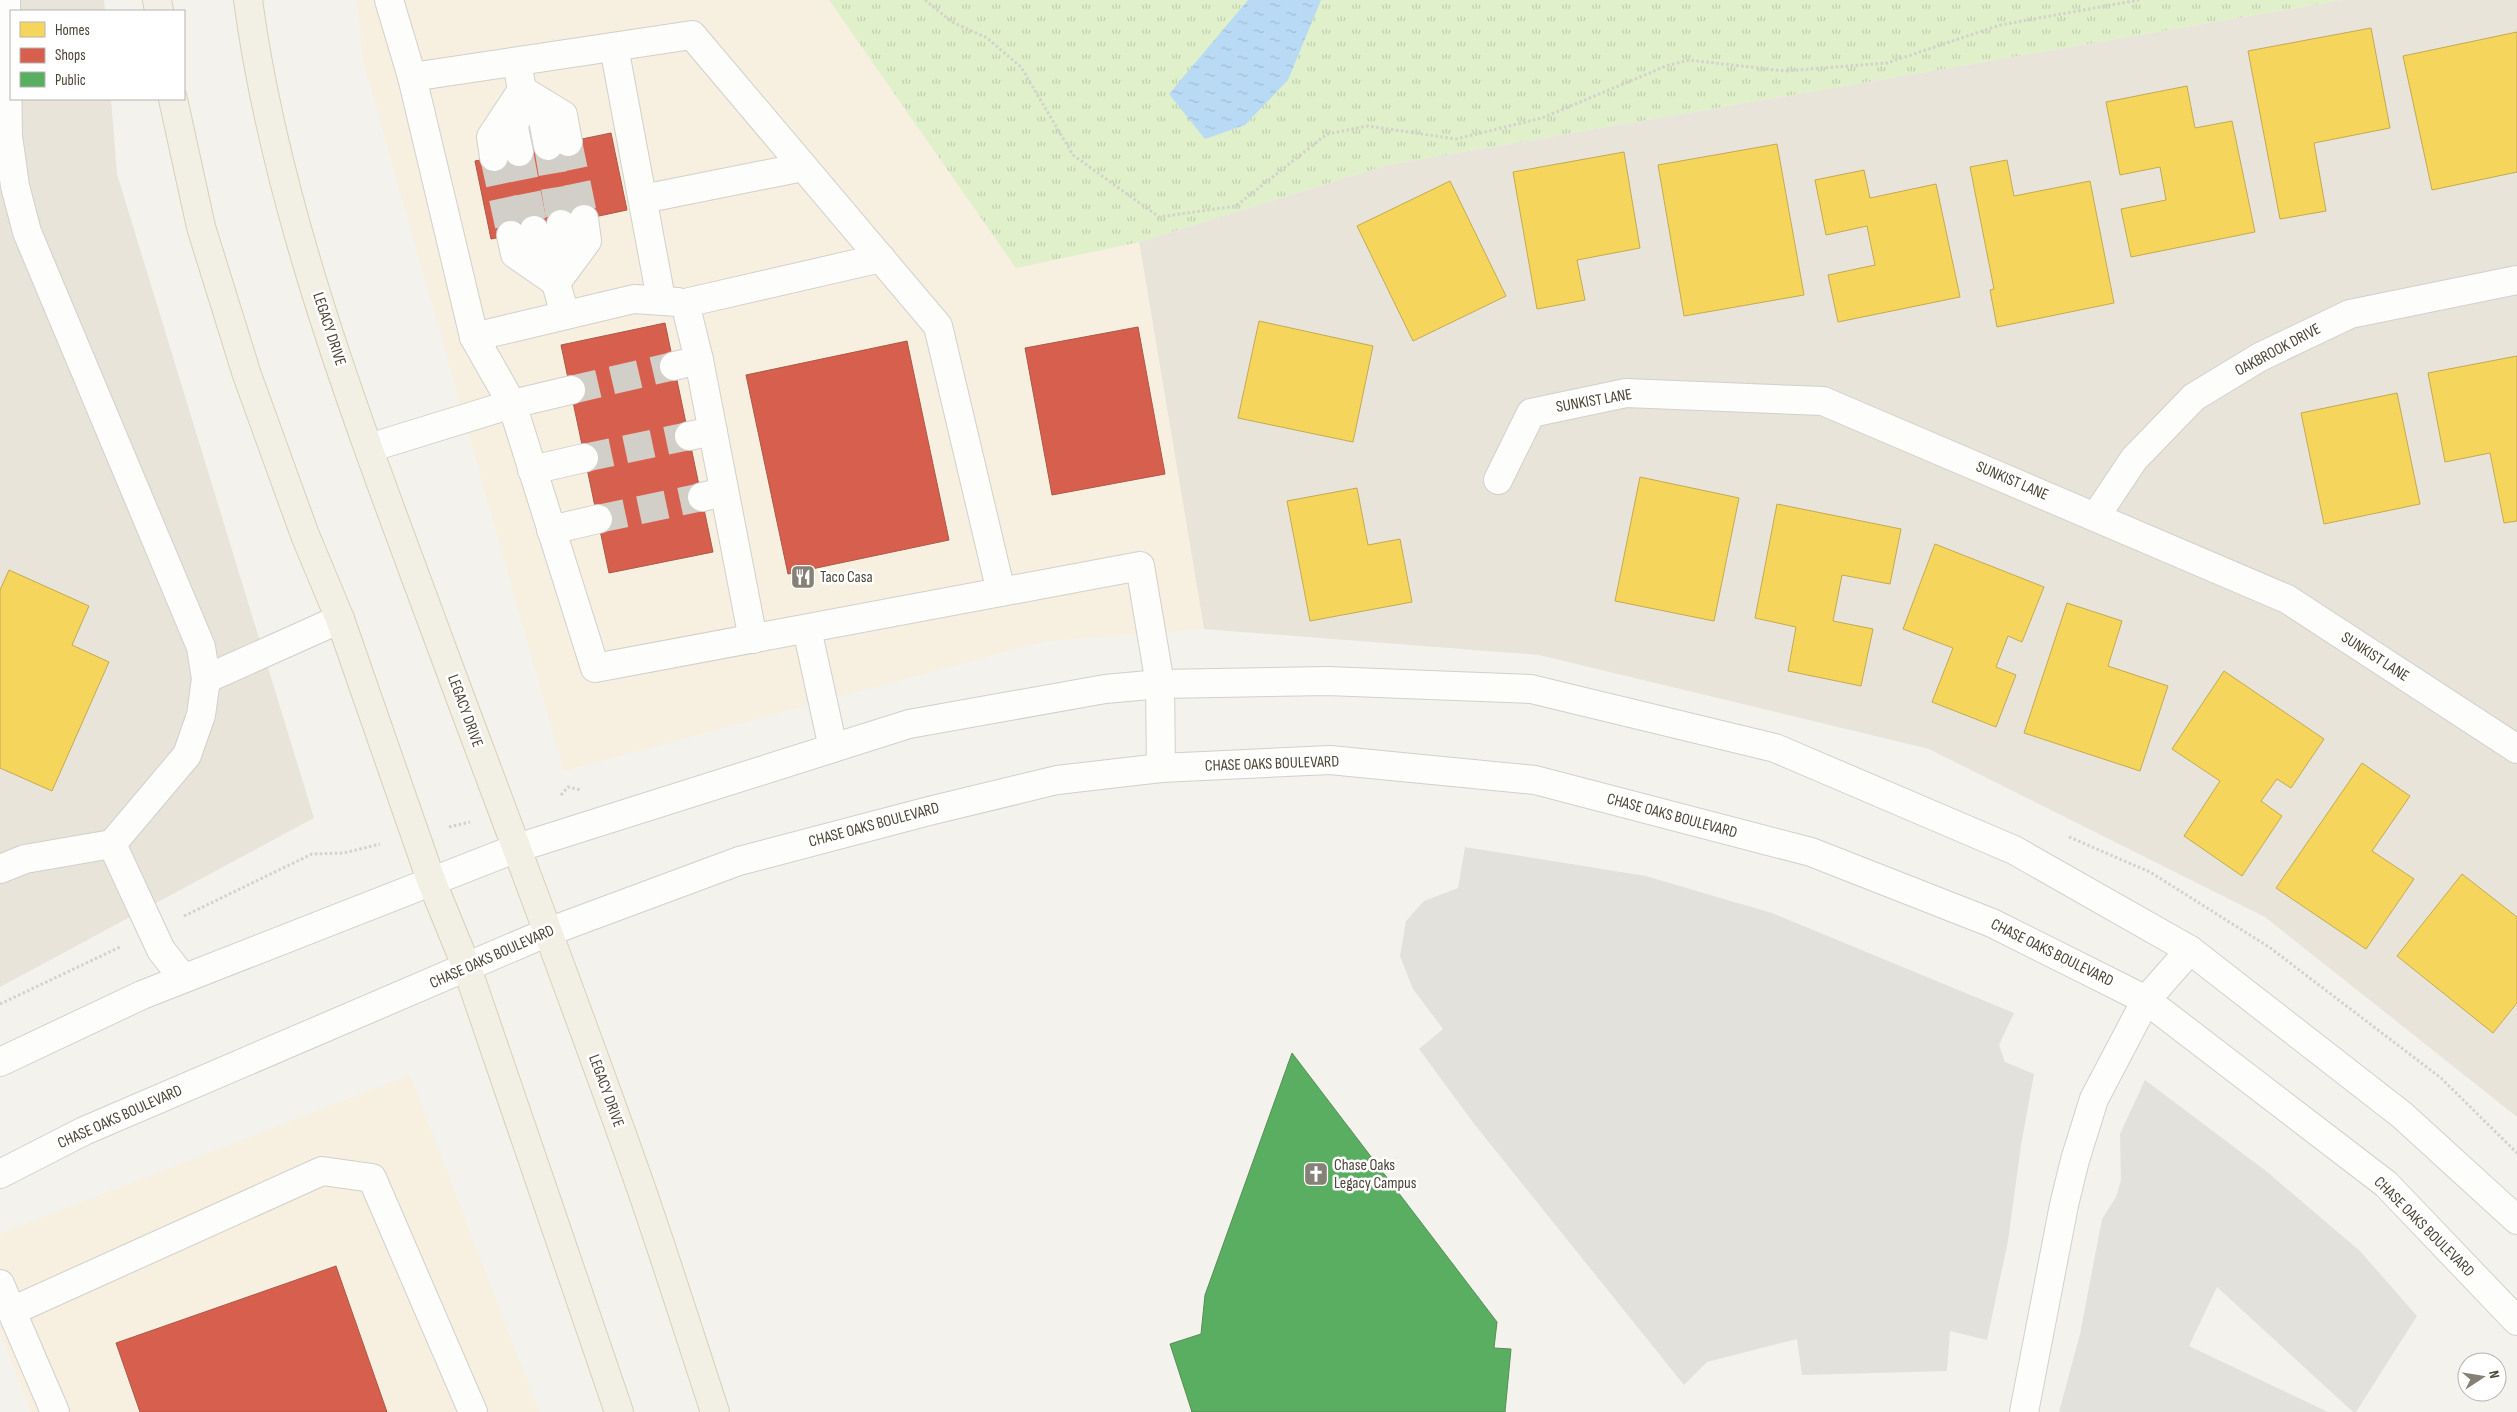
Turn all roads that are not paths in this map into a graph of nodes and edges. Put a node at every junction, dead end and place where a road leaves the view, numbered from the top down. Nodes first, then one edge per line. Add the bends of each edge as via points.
1 (6, 0) edge
2 (248, 0) edge
3 (389, 0) edge
4 (614, 47) junction
5 (517, 62) junction
6 (412, 77) junction
7 (522, 90) junction
8 (173, 100) edge
9 (558, 144) tunnel mouth
10 (507, 154) tunnel mouth
11 (803, 166) junction
12 (643, 199) junction
13 (572, 221) tunnel mouth
14 (522, 232) tunnel mouth
15 (881, 258) junction
16 (2517, 280) edge
17 (556, 283) junction
18 (673, 301) junction
19 (564, 315) junction
20 (474, 337) junction
21 (571, 390) tunnel mouth
22 (512, 404) junction
23 (369, 448) junction
24 (584, 458) tunnel mouth
25 (532, 470) junction
26 (1498, 480) dead end
27 (2096, 516) junction
28 (598, 519) tunnel mouth
29 (551, 530) junction
30 (1001, 592) junction
31 (340, 619) junction
32 (807, 629) junction
33 (753, 639) junction
34 (206, 679) junction
35 (1160, 684) junction
36 (833, 748) junction
37 (2517, 750) edge
38 (1161, 768) junction
39 (112, 844) junction
40 (517, 848) junction
41 (0, 869) edge
42 (431, 880) junction
43 (548, 932) junction
44 (2190, 950) junction
45 (467, 968) junction
46 (183, 978) junction
47 (2146, 1000) junction
48 (0, 1062) edge
49 (0, 1174) edge
50 (2517, 1220) edge
51 (0, 1284) edge
52 (12, 1311) junction
53 (2517, 1321) edge
54 (55, 1412) edge
55 (473, 1412) edge
56 (618, 1412) edge
57 (715, 1412) edge
58 (2024, 1412) edge

1 - 34 street via 8,136 14,186 27,232 201,646
2 - 23 main road, LEGACY DRIVE via 286,190 325,320
3 - 6 street
4 - 5 street
4 - 11 street via 692,35
4 - 12 street
5 - 6 street
5 - 7 street
6 - 20 street
7 - 9 street via 562,115
7 - 10 street
8 - 31 main road via 201,227 247,375
11 - 12 street
11 - 15 street
12 - 18 street
13 - 17 street via 587,241
14 - 17 street via 540,254
15 - 18 street
15 - 30 street via 938,326
16 - 27 street, OAKBROOK DRIVE via 2350,314 2260,357 2194,397 2134,459
17 - 19 street
18 - 19 street via 634,299
18 - 33 street via 713,495
19 - 20 street
20 - 22 street
21 - 22 street
22 - 23 street
22 - 25 street
23 - 40 main road, LEGACY DRIVE
24 - 25 street
25 - 29 street
26 - 27 street, SUNKIST LANE via 1531,413 1626,393 1823,401
27 - 37 street, SUNKIST LANE via 2287,599
28 - 29 street
29 - 33 street via 595,668
30 - 32 street
30 - 35 street via 1140,566
31 - 34 street
31 - 42 main road
32 - 33 street
32 - 36 street
34 - 39 street via 201,714 187,755
35 - 36 street via 1105,689 909,724
35 - 38 street
35 - 44 street via 1327,681 1531,689 1775,748 2014,850
36 - 40 street
38 - 43 street, CHASE OAKS BOULEVARD via 1057,780 928,810 739,861
38 - 47 street, CHASE OAKS BOULEVARD via 1330,760 1535,780 1811,852 1992,923
39 - 41 street via 25,859
39 - 46 street via 161,950
40 - 42 street
40 - 43 main road, LEGACY DRIVE
42 - 45 main road
42 - 46 street
43 - 45 street, CHASE OAKS BOULEVARD
43 - 57 main road, LEGACY DRIVE via 640,1187
44 - 47 street
44 - 50 street via 2402,1115
45 - 49 street, CHASE OAKS BOULEVARD via 84,1131
45 - 56 main road
46 - 48 street
47 - 53 street, CHASE OAKS BOULEVARD via 2386,1184
47 - 58 street via 2094,1099 2075,1160
51 - 52 street
52 - 54 street
52 - 55 street via 322,1171 372,1178

